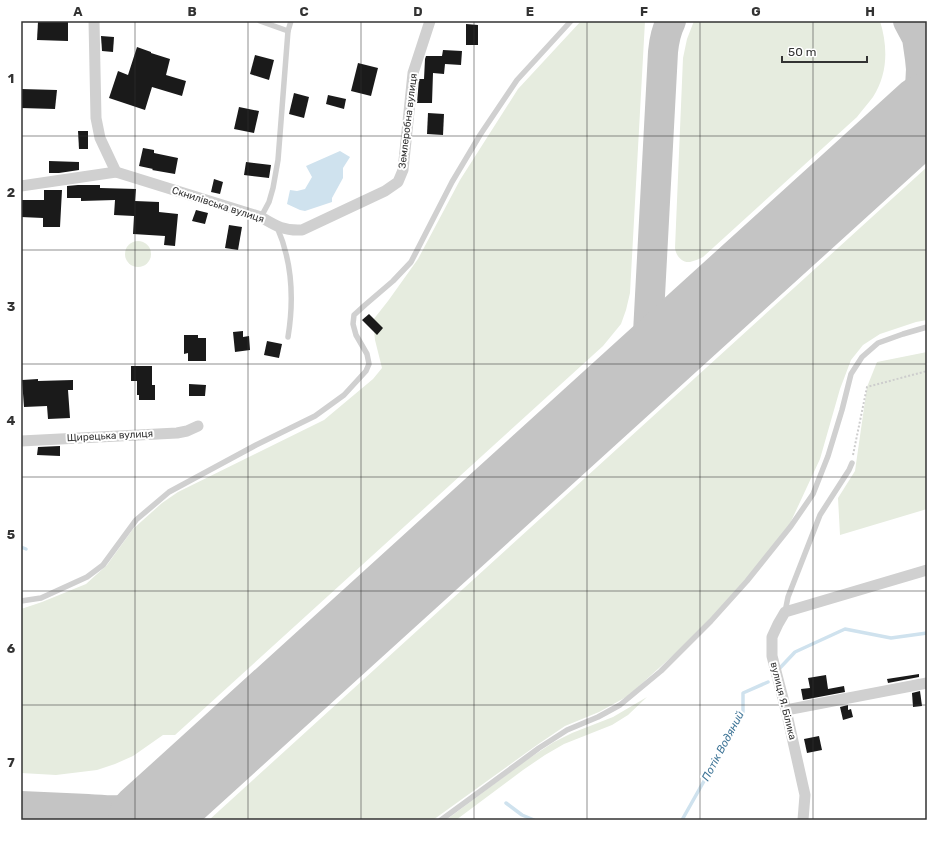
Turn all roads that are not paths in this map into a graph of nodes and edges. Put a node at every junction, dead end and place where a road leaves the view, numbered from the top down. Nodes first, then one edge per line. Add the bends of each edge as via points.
1 (94, 21) edge
2 (260, 21) edge
3 (291, 21) edge
4 (430, 21) edge
5 (571, 21) edge
6 (288, 31) junction
7 (116, 172) junction
8 (21, 186) edge
9 (385, 191) joint
10 (261, 218) junction
11 (277, 226) junction
12 (927, 327) edge
13 (288, 337) dead end
14 (198, 426) dead end
15 (21, 440) edge
16 (852, 462) road end
17 (927, 570) edge
18 (21, 602) edge
19 (785, 612) junction
20 (927, 683) edge
21 (786, 710) junction
22 (441, 820) edge
23 (804, 820) edge

1 - 7 street via 96,118 100,138
2 - 6 lane
3 - 6 lane
4 - 9 street, Землеробна вулиця via 413,73 403,170 398,182
5 - 18 lane via 517,80 480,135 452,182 411,262 354,315 356,335 367,354 369,364 366,371 344,395 316,416 169,492 136,520 103,565 87,577 41,598
6 - 10 lane via 278,160 269,202
7 - 8 street, Скнилівська вулиця
7 - 10 street, Скнилівська вулиця
9 - 11 street, Скнилівська вулиця via 302,230
10 - 11 street, Скнилівська вулиця
11 - 13 lane via 283,239 291,282
12 - 22 lane via 878,343 862,357 851,374 828,456 813,494 791,526 711,622 661,671 620,705 568,730 539,748
14 - 15 street, Щирецька вулиця via 177,433
16 - 19 lane via 820,515 788,597
17 - 19 street
19 - 21 street, вулиця Я. Білика via 772,637 772,656
20 - 21 street
21 - 23 street, вулиця Я. Білика via 805,795

